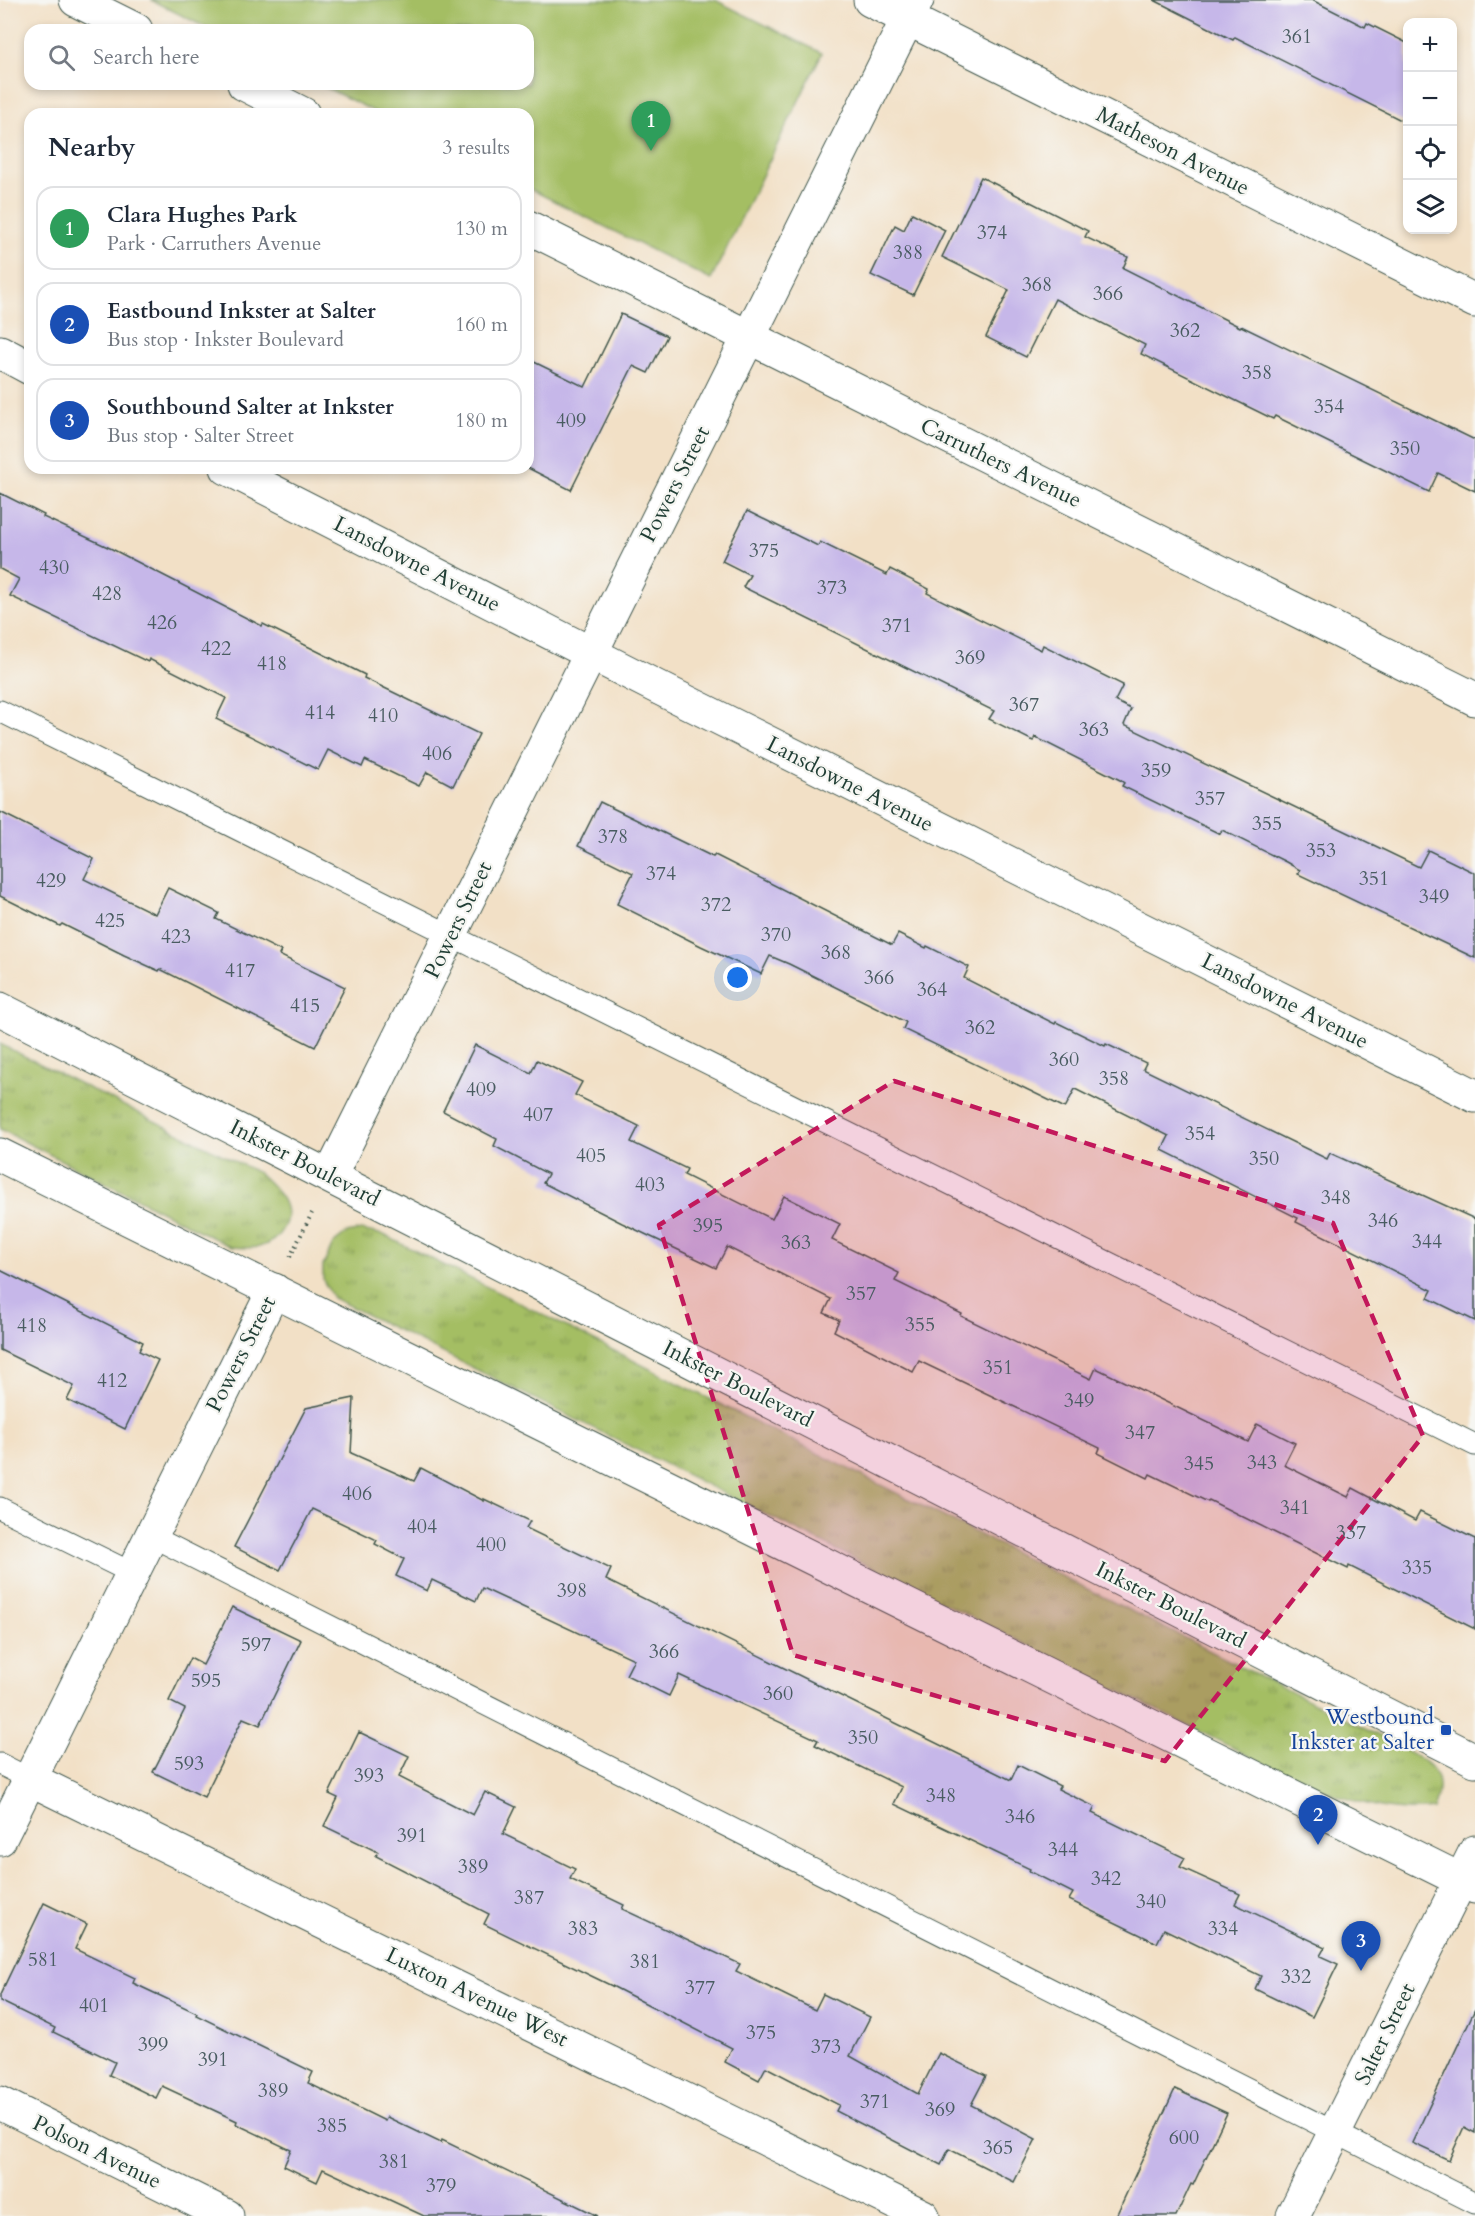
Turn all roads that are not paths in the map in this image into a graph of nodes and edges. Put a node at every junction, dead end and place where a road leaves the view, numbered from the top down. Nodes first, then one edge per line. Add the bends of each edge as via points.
1 (76, 0) edge
2 (870, 0) edge
3 (912, 9) edge
4 (124, 24) edge
5 (256, 90) edge
6 (291, 108) edge
7 (534, 230) edge
8 (1475, 302) edge
9 (748, 337) junction
10 (0, 352) edge
11 (24, 365) edge
12 (239, 474) edge
13 (591, 653) junction
14 (1475, 699) edge
15 (0, 711) edge
16 (451, 935) junction
17 (0, 1009) edge
18 (1475, 1096) edge
19 (0, 1155) edge
20 (330, 1176) junction
21 (274, 1290) junction
22 (1475, 1445) edge
23 (0, 1508) edge
24 (151, 1536) junction
25 (132, 1573) junction
26 (1475, 1760) edge
27 (0, 1764) edge
28 (30, 1779) junction
29 (0, 1839) edge
30 (1470, 1873) edge
31 (0, 2103) edge
32 (1336, 2133) junction
33 (1475, 2203) edge
34 (226, 2216) edge
35 (923, 2216) edge
36 (1293, 2216) edge

1 - 4 street
2 - 3 street, Matheson Avenue
3 - 8 street, Matheson Avenue
3 - 9 street, Powers Street
5 - 6 street
7 - 9 street, Carruthers Avenue
9 - 13 street, Powers Street
9 - 14 street, Carruthers Avenue
10 - 11 street
12 - 13 street, Lansdowne Avenue
13 - 16 street, Powers Street
13 - 18 street, Lansdowne Avenue
15 - 16 lane
16 - 20 street, Powers Street
16 - 22 lane
17 - 20 street, Inkster Boulevard
19 - 21 street
20 - 26 street, Inkster Boulevard
21 - 24 street, Powers Street
21 - 30 street
23 - 25 lane
24 - 25 street, Powers Street
24 - 32 lane
25 - 28 street, Powers Street
27 - 28 lane
28 - 29 street, Powers Street
28 - 35 street, Luxton Avenue West
30 - 32 street, Salter Street
31 - 34 street, Polson Avenue
32 - 33 lane
32 - 36 street, Salter Street

